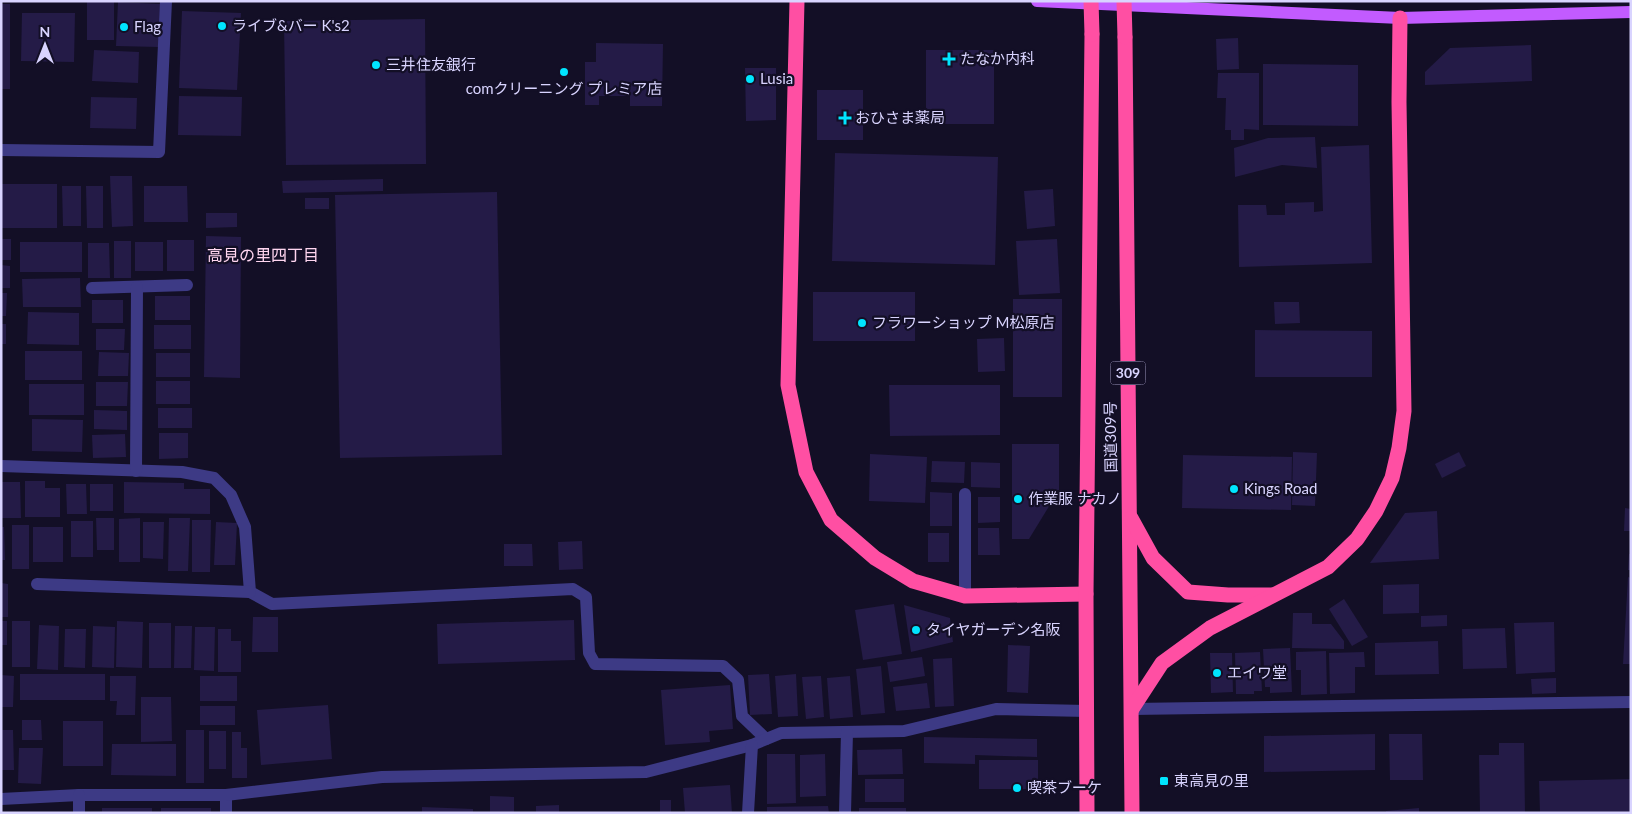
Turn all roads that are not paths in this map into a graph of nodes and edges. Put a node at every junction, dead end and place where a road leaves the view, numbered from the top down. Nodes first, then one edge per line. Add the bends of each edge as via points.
1 (166, 1) edge
2 (797, 1) edge
3 (1037, 1) edge
4 (1091, 1) edge
5 (1124, 1) edge
6 (1180, 5) edge
7 (1631, 12) edge
8 (1400, 18) junction
9 (1, 150) edge
10 (187, 286) dead end
11 (137, 287) junction
12 (92, 288) dead end
13 (1, 466) edge
14 (136, 471) junction
15 (965, 494) dead end
16 (1130, 516) junction
17 (37, 584) dead end
18 (250, 592) junction
19 (1086, 594) junction
20 (1277, 595) junction
21 (966, 596) junction
22 (1631, 702) edge
23 (1132, 709) junction
24 (1087, 712) junction
25 (847, 732) junction
26 (766, 739) junction
27 (752, 746) junction
28 (226, 795) junction
29 (79, 796) junction
30 (1, 798) edge
31 (79, 813) edge
32 (226, 813) edge
33 (748, 813) edge
34 (845, 813) edge
35 (1087, 813) edge
36 (1132, 813) edge

1 - 9 street via 160,152
2 - 21 highway via 788,385 806,472 831,520 875,558 913,581
3 - 6 main road
4 - 19 highway, 国道309号 / 309, bridge
5 - 16 highway, 国道309号 / 309, bridge
6 - 8 main road
7 - 8 main road
8 - 20 highway via 1404,411 1399,448 1392,478 1357,540 1328,567
10 - 11 street
11 - 12 street
11 - 14 street
13 - 14 street
14 - 18 street via 182,472 214,478 231,495 245,527
15 - 21 street
16 - 20 highway via 1153,558 1188,592
16 - 23 highway, 国道309号 / 309
17 - 18 street
18 - 26 street via 272,604 573,588 586,597 589,653 595,664 723,666 738,680 742,716
19 - 21 highway
19 - 24 highway, 国道309号 / 309
20 - 23 highway via 1210,628 1162,663
22 - 23 street
23 - 36 highway, 国道309号 / 309
24 - 25 street via 996,709 904,731
24 - 35 highway, 国道309号 / 309
25 - 26 street via 781,733
25 - 34 street
26 - 27 street
27 - 28 street via 646,772 382,776
27 - 33 street
28 - 29 street
28 - 32 street
29 - 30 street
29 - 31 street

